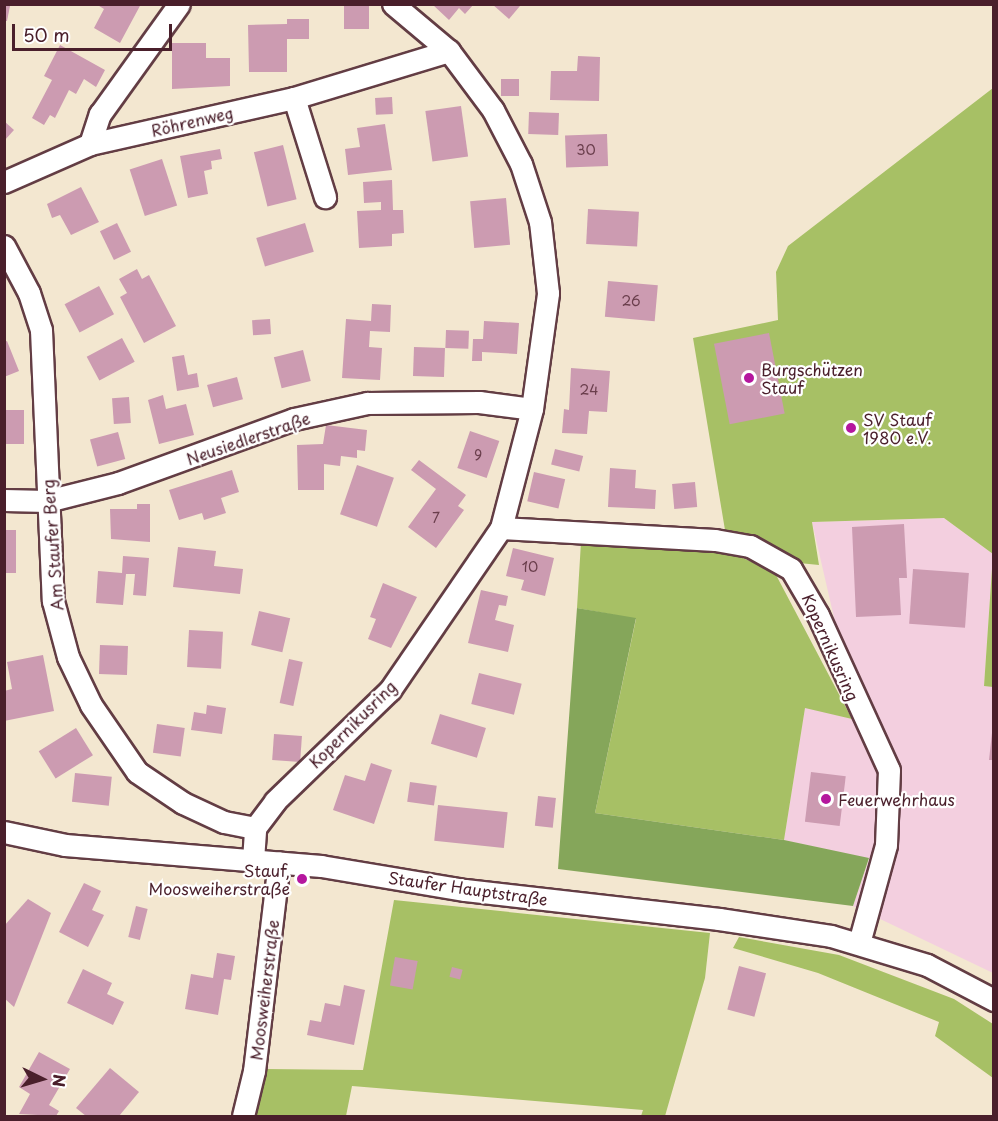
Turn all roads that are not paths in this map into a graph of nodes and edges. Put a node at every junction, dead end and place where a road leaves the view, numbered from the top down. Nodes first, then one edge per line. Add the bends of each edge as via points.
1 (179, 4) edge
2 (393, 4) edge
3 (449, 51) junction
4 (294, 98) junction
5 (90, 144) junction
6 (4, 182) edge
7 (325, 197) dead end
8 (4, 246) edge
9 (532, 409) junction
10 (4, 500) edge
11 (47, 501) junction
12 (501, 528) junction
13 (255, 828) junction
14 (4, 832) edge
15 (253, 860) junction
16 (279, 862) junction
17 (859, 943) junction
18 (993, 1000) edge
19 (243, 1116) edge

1 - 5 street via 100,114
2 - 3 street, Kopernikusring
3 - 4 street, Röhrenweg
3 - 9 street, Kopernikusring via 497,119 521,164 540,222 548,293
4 - 5 street, Röhrenweg
4 - 7 street
5 - 6 street, Röhrenweg
8 - 11 street, Am Staufer Berg via 29,293 41,330
9 - 11 street, Neusiedlerstraße via 479,402 367,403 294,419 118,483
9 - 12 street, Kopernikusring
10 - 11 street, Neusiedlerstraße
11 - 13 street, Am Staufer Berg via 53,601 68,657 113,741 137,772 183,803 224,822
12 - 13 street, Kopernikusring via 390,690 275,801
12 - 17 street, Kopernikusring via 715,540 750,546 791,568 818,615 889,771 886,845
13 - 15 street
14 - 15 street, Staufer Hauptstraße via 65,845
15 - 16 street, Staufer Hauptstraße
16 - 17 street, Staufer Hauptstraße via 465,890 719,919
16 - 19 street, Moosweiherstraße via 254,1071
17 - 18 street, Staufer Hauptstraße via 927,965

